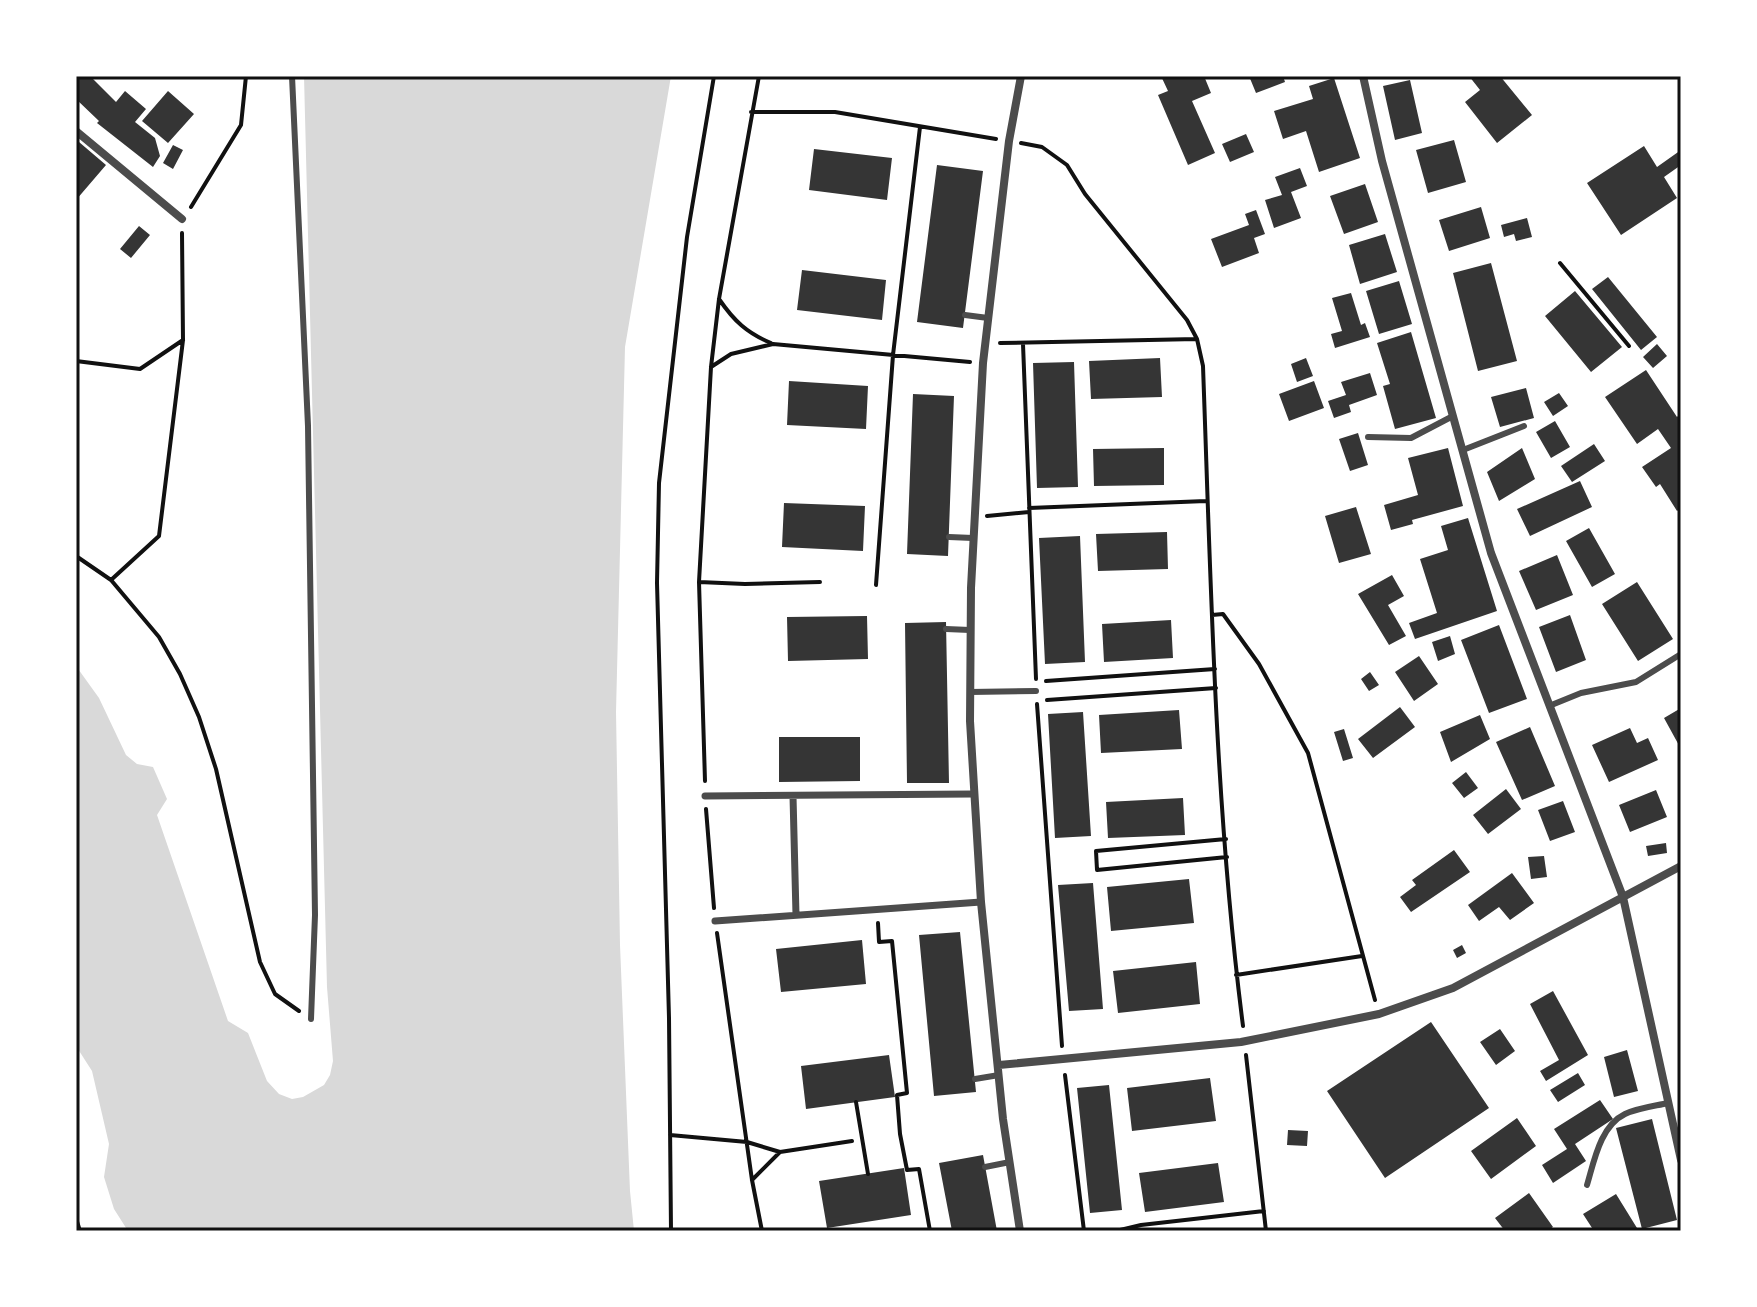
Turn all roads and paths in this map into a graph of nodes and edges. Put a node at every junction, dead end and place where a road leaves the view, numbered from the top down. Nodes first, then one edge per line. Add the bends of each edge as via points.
1 (246, 76) edge
2 (292, 76) edge
3 (714, 76) edge
4 (759, 76) edge
5 (1021, 76) edge
6 (1363, 76) edge
7 (751, 112) junction
8 (920, 127) junction
9 (76, 131) edge
10 (1009, 141) junction
11 (182, 219) junction
12 (1560, 263) dead end
13 (719, 299) junction
14 (965, 315) dead end
15 (988, 318) junction
16 (1197, 339) junction
17 (183, 340) junction
18 (986, 342) junction
19 (773, 344) junction
20 (1023, 344) junction
21 (1629, 346) dead end
22 (893, 355) junction
23 (76, 361) edge
24 (983, 363) junction
25 (711, 367) junction
26 (1453, 416) junction
27 (1524, 426) dead end
28 (1368, 437) dead end
29 (1463, 450) junction
30 (1207, 500) junction
31 (1029, 510) junction
32 (974, 517) junction
33 (949, 537) dead end
34 (973, 538) junction
35 (76, 556) edge
36 (111, 580) junction
37 (699, 582) junction
38 (820, 582) dead end
39 (876, 585) dead end
40 (1212, 615) junction
41 (946, 629) dead end
42 (970, 630) junction
43 (1681, 654) edge
44 (1215, 669) junction
45 (1216, 688) junction
46 (1036, 691) dead end
47 (970, 692) junction
48 (1549, 706) junction
49 (973, 794) junction
50 (705, 796) junction
51 (793, 796) junction
52 (1226, 839) junction
53 (1227, 857) junction
54 (1681, 866) edge
55 (1623, 897) junction
56 (981, 902) junction
57 (877, 909) junction
58 (796, 915) junction
59 (715, 921) junction
60 (1362, 956) junction
61 (1236, 975) junction
62 (1379, 1014) junction
63 (311, 1019) joint
64 (1244, 1042) junction
65 (1063, 1057) junction
66 (999, 1070) junction
67 (975, 1079) dead end
68 (856, 1102) dead end
69 (1668, 1103) junction
70 (670, 1135) junction
71 (852, 1141) dead end
72 (747, 1142) junction
73 (780, 1152) junction
74 (1681, 1160) edge
75 (1010, 1162) junction
76 (985, 1167) dead end
77 (868, 1174) dead end
78 (752, 1180) junction
79 (1587, 1185) dead end
80 (1264, 1211) junction
81 (76, 1218) edge
82 (80, 1231) edge
83 (671, 1231) edge
84 (762, 1231) edge
85 (930, 1231) edge
86 (1020, 1231) edge
87 (1084, 1231) edge
88 (1116, 1231) edge
89 (1266, 1231) edge

1 - 11 path via 241,125
2 - 63 lane via 308,426 315,915
3 - 70 path via 687,237 659,483
4 - 7 path
5 - 10 street
6 - 26 street
7 - 8 path via 835,112
7 - 13 path
8 - 10 path
8 - 22 path
9 - 11 street
10 - 15 street
10 - 16 path via 1042,147 1067,165
11 - 17 path
12 - 21 path
13 - 19 path via 749,333
13 - 25 path
14 - 15 lane
15 - 18 street
16 - 20 path
16 - 30 path via 1203,366
17 - 23 path via 140,369
17 - 36 path via 159,536
18 - 20 path
18 - 24 street
19 - 22 path
19 - 25 path via 731,354
20 - 31 path
22 - 24 path
22 - 39 path
24 - 32 street
25 - 37 path
26 - 28 lane via 1411,438
26 - 29 street
27 - 29 lane
29 - 48 street via 1491,553
30 - 31 path
30 - 40 path
31 - 32 path
31 - 44 path via 1036,682
32 - 34 street
33 - 34 lane
34 - 42 street
35 - 36 path
36 - 63 path via 159,637 180,674 216,769 260,962 275,994
37 - 38 path
37 - 50 path
40 - 44 path
40 - 60 path via 1223,614 1259,664 1308,753
41 - 42 lane
42 - 47 street
43 - 48 lane via 1636,682 1581,693
44 - 45 path
45 - 52 path
45 - 65 path via 1037,700
46 - 47 lane
47 - 49 street
48 - 55 street
49 - 51 street
49 - 56 street
50 - 51 street
50 - 59 path
51 - 58 street
52 - 53 path
52 - 53 path via 1096,851 1097,870
53 - 61 path
54 - 55 street
55 - 62 street via 1453,988
55 - 69 street
56 - 57 street
56 - 66 street
57 - 58 street
57 - 85 path via 879,942 892,941 907,1093 897,1095 900,1134 907,1170 919,1169
58 - 59 street
59 - 72 path
60 - 61 path
60 - 62 path
61 - 64 path
62 - 64 street
64 - 65 street
64 - 80 path
65 - 66 street
65 - 87 path
66 - 67 lane
66 - 75 street
68 - 77 path
69 - 74 street
69 - 79 lane via 1623,1114 1598,1146
70 - 72 path
70 - 83 path
71 - 73 path
72 - 73 path
72 - 78 path
73 - 78 path
75 - 76 lane
75 - 86 street
78 - 84 path
80 - 88 path
80 - 89 path
81 - 82 path

